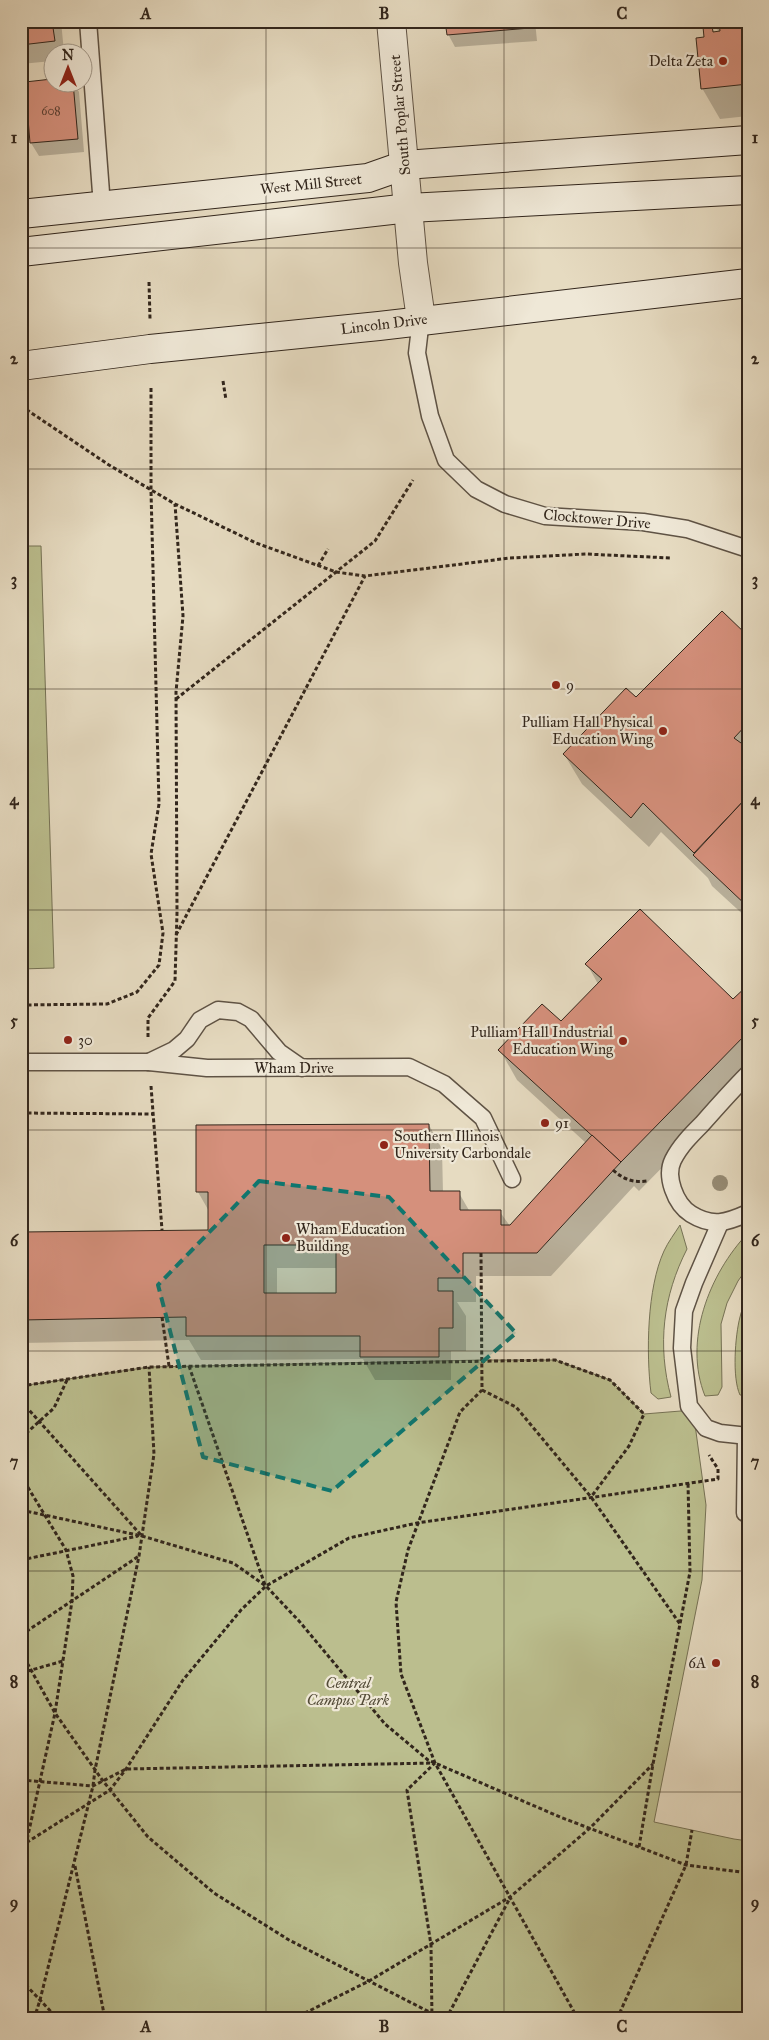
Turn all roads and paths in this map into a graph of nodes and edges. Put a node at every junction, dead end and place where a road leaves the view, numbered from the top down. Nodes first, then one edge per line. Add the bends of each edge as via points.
1 (88, 21) edge
2 (391, 21) edge
3 (748, 140) edge
4 (405, 165) junction
5 (748, 190) edge
6 (102, 206) junction
7 (409, 208) junction
8 (21, 214) edge
9 (21, 252) edge
10 (149, 282) dead end
11 (748, 283) edge
12 (150, 319) dead end
13 (421, 320) junction
14 (21, 366) edge
15 (223, 381) dead end
16 (151, 388) dead end
17 (226, 400) dead end
18 (21, 406) edge
19 (413, 480) dead end
20 (151, 491) junction
21 (175, 504) junction
22 (748, 548) edge
23 (328, 549) dead end
24 (670, 558) dead end
25 (318, 566) junction
26 (336, 572) junction
27 (365, 576) junction
28 (176, 699) junction
29 (176, 935) junction
30 (21, 1005) edge
31 (21, 1062) edge
32 (149, 1062) junction
33 (302, 1068) junction
34 (748, 1074) edge
35 (21, 1112) edge
36 (153, 1114) junction
37 (613, 1170) dead end
38 (512, 1179) dead end
39 (650, 1181) dead end
40 (748, 1213) edge
41 (720, 1223) junction
42 (162, 1230) dead end
43 (481, 1253) dead end
44 (162, 1317) dead end
45 (483, 1360) junction
46 (189, 1366) junction
47 (149, 1367) junction
48 (169, 1367) junction
49 (68, 1379) junction
50 (21, 1386) edge
51 (482, 1390) junction
52 (21, 1401) edge
53 (39, 1421) junction
54 (747, 1436) edge
55 (21, 1438) edge
56 (709, 1455) dead end
57 (21, 1476) edge
58 (688, 1482) junction
59 (591, 1497) junction
60 (21, 1510) edge
61 (745, 1513) dead end
62 (46, 1516) junction
63 (417, 1523) junction
64 (142, 1536) junction
65 (66, 1550) junction
66 (139, 1556) junction
67 (21, 1560) edge
68 (266, 1586) junction
69 (72, 1601) junction
70 (680, 1624) junction
71 (21, 1635) edge
72 (21, 1652) edge
73 (63, 1661) junction
74 (31, 1671) junction
75 (21, 1673) edge
76 (55, 1714) junction
77 (435, 1763) junction
78 (653, 1764) junction
79 (126, 1769) junction
80 (95, 1770) junction
81 (21, 1780) edge
82 (40, 1781) junction
83 (103, 1781) junction
84 (93, 1786) junction
85 (110, 1790) junction
86 (88, 1805) junction
87 (590, 1828) junction
88 (692, 1830) dead end
89 (27, 1842) junction
90 (21, 1846) edge
91 (639, 1847) junction
92 (74, 1862) junction
93 (686, 1865) junction
94 (21, 1867) edge
95 (748, 1873) edge
96 (510, 1897) junction
97 (430, 1945) junction
98 (21, 1980) edge
99 (369, 1982) junction
100 (40, 2000) junction
101 (432, 2017) edge
102 (34, 2019) edge
103 (58, 2019) edge
104 (105, 2019) edge
105 (293, 2019) edge
106 (444, 2019) edge
107 (578, 2019) edge
108 (617, 2019) edge

1 - 6 lane
2 - 4 main road, South Poplar Street
3 - 4 main road, West Mill Street
4 - 6 main road, West Mill Street via 368,178
4 - 7 main road, South Poplar Street
5 - 7 main road
6 - 8 main road, West Mill Street
7 - 9 main road
7 - 13 main road, Clocktower Drive
10 - 12 path
11 - 13 main road, Lincoln Drive
13 - 14 main road, Lincoln Drive
13 - 22 lane, Clocktower Drive via 417,353 430,416 446,460 476,489 505,504 545,516 602,518 686,529
15 - 17 path
16 - 20 path
18 - 20 path
19 - 26 path via 375,541
20 - 21 path
20 - 30 path via 159,804 151,854 163,933 159,965 137,992 107,1004
21 - 25 path via 256,543
21 - 28 path via 183,616
23 - 25 path
24 - 27 path via 586,554 527,557
25 - 26 path
26 - 27 path
26 - 28 path
27 - 29 path
28 - 29 path
29 - 32 path via 174,981 148,1018
31 - 32 lane, Wham Drive
32 - 33 lane, Wham Drive via 207,1068
32 - 33 lane via 174,1050 187,1039 200,1020 218,1010 238,1012 251,1019 279,1052
32 - 36 path
33 - 38 lane, Wham Drive via 409,1067 444,1084 483,1118
34 - 41 lane via 683,1144 672,1162 671,1183 677,1200 688,1212 705,1221
35 - 36 path
36 - 42 path
37 - 39 path via 622,1178
40 - 41 lane
41 - 54 lane via 684,1311 682,1348 689,1406 706,1428
43 - 45 path
44 - 48 path
45 - 46 path
45 - 51 path
45 - 59 path via 555,1360 610,1380 644,1414 629,1446
46 - 48 path
46 - 68 path
47 - 48 path
47 - 49 path
47 - 64 path via 154,1454
49 - 50 path
49 - 53 path via 54,1408
51 - 59 path via 516,1407
51 - 63 path via 460,1412
52 - 53 path
53 - 55 path
53 - 64 path
54 - 61 lane
56 - 58 path via 718,1470 718,1478
57 - 62 path
58 - 59 path
58 - 70 path via 690,1572
59 - 63 path
59 - 70 path
60 - 62 path
62 - 64 path
62 - 65 path
63 - 68 path via 349,1538
63 - 77 path via 396,1602 401,1674
64 - 65 path
64 - 66 path
64 - 68 path via 233,1563
65 - 67 path
65 - 69 path via 73,1576
66 - 69 path
66 - 80 path
68 - 77 path via 385,1724
68 - 79 path via 241,1610 183,1680
69 - 71 path
69 - 73 path
70 - 78 path
72 - 74 path
73 - 74 path
73 - 76 path
74 - 75 path
74 - 76 path
76 - 80 path
76 - 82 path
77 - 79 path
77 - 87 path
77 - 96 path
77 - 97 path via 407,1790
78 - 87 path
78 - 91 path
79 - 83 path
79 - 85 path
80 - 83 path
80 - 84 path
81 - 82 path
82 - 84 path
82 - 89 path
83 - 84 path
83 - 85 path
84 - 86 path
85 - 86 path
85 - 99 path via 148,1837 214,1893 289,1940
86 - 89 path
86 - 92 path
87 - 91 path
87 - 96 path
88 - 93 path
89 - 90 path
89 - 94 path
91 - 93 path
92 - 100 path
92 - 104 path
93 - 95 path
93 - 108 path
96 - 97 path
96 - 106 path
96 - 107 path
97 - 99 path
97 - 101 path
98 - 100 path
99 - 101 path
99 - 105 path
100 - 102 path
100 - 103 path
101 - 106 path

